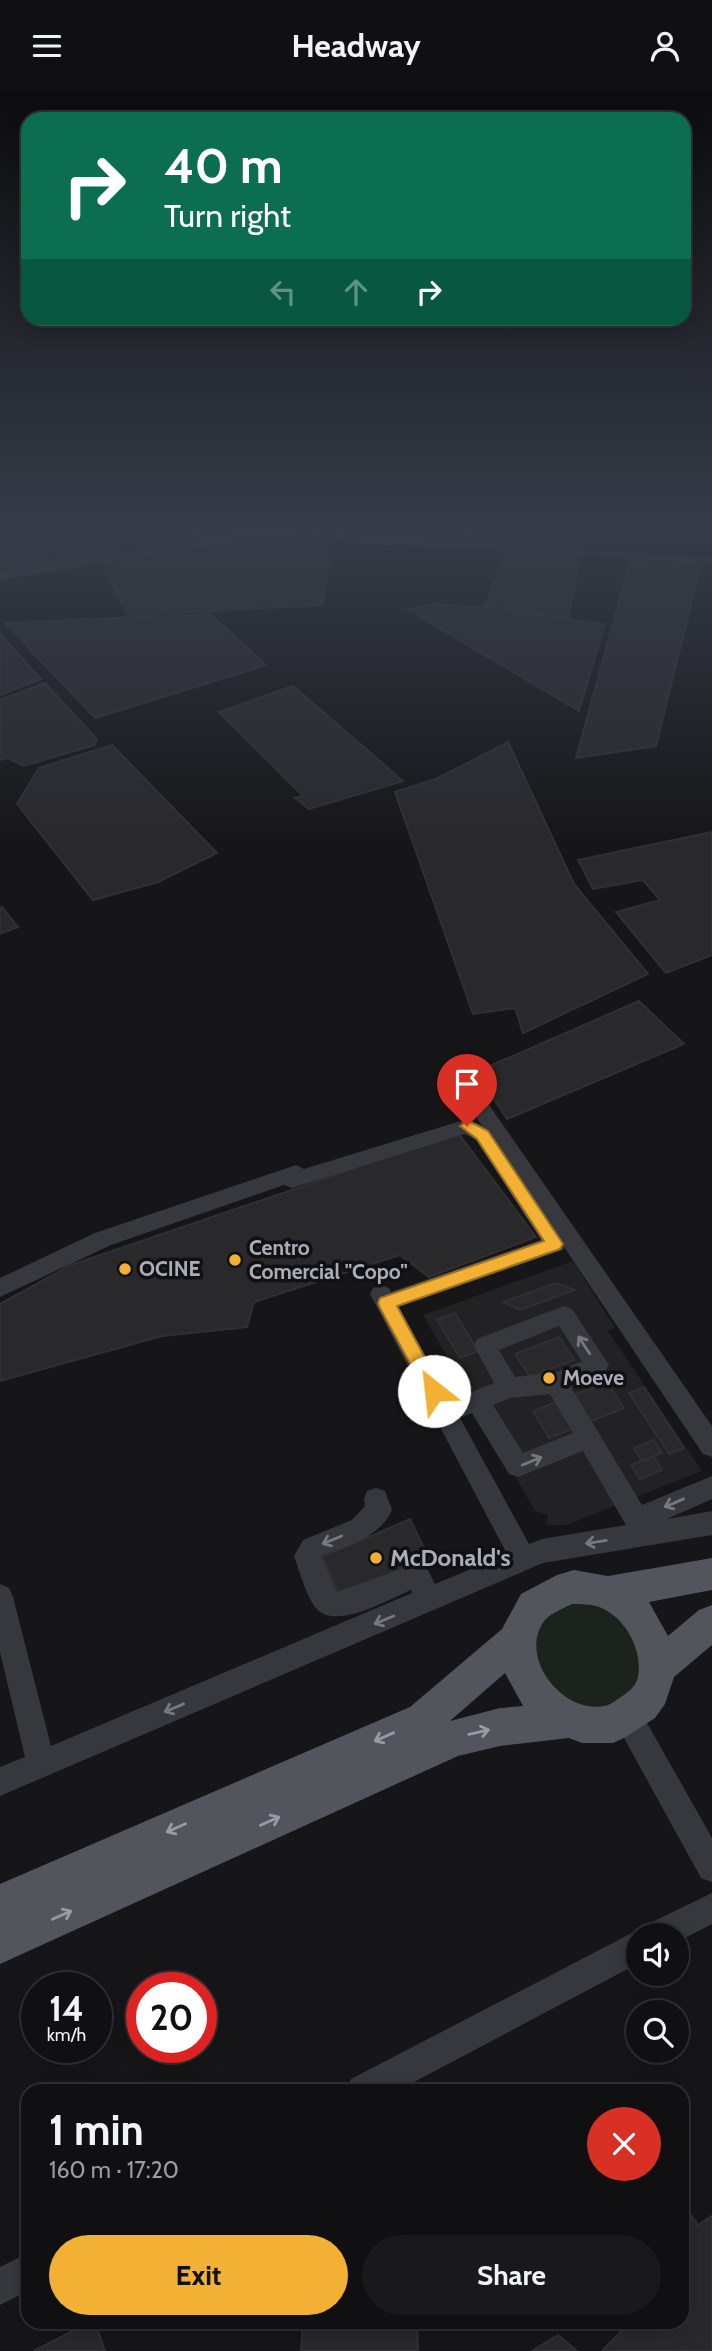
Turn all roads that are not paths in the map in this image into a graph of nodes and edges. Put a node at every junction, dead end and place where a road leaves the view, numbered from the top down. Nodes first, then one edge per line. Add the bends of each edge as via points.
1 (462, 1081) dead end
2 (450, 1127) dead end
3 (285, 1177) junction
4 (0, 1288) edge
5 (556, 1383) junction
6 (509, 1388) junction
7 (477, 1400) junction
8 (446, 1413) junction
9 (588, 1438) junction
10 (712, 1446) edge
11 (712, 1487) edge
12 (376, 1499) dead end
13 (712, 1523) edge
14 (640, 1527) junction
15 (523, 1559) junction
16 (712, 1574) edge
17 (609, 1593) junction
18 (0, 1597) edge
19 (429, 1601) junction
20 (712, 1622) edge
21 (517, 1639) junction
22 (657, 1668) junction
23 (628, 1717) junction
24 (567, 1720) junction
25 (41, 1764) junction
26 (0, 1781) edge
27 (712, 1867) edge
28 (0, 1905) edge
29 (712, 1908) edge
30 (683, 1923) edge
31 (0, 1943) edge
32 (626, 1953) edge
33 (376, 2084) edge
34 (21, 2275) edge
35 (0, 2287) edge

1 - 10 street
2 - 3 street via 445,1120
3 - 4 street via 103,1239
3 - 8 street via 292,1180 467,1126 483,1135 555,1244 384,1299
5 - 6 street
5 -> 6 street via 597,1365 564,1315 485,1346
5 - 9 street
6 - 7 street
7 - 8 street
7 -> 9 street via 518,1466
8 - 15 street
9 - 14 street
11 -> 14 street
12 -> 19 street via 379,1510 361,1528 312,1548 307,1556 323,1596 331,1605 342,1605 417,1575
13 - 14 street
14 -> 15 street
15 - 19 street
16 - 17 main road
17 - 21 main road via 589,1587 550,1593 522,1620
17 - 22 main road via 645,1624
18 - 25 street
19 -> 25 street
20 - 22 main road
21 - 24 main road via 518,1663 527,1686 544,1706
21 -> 28 main road via 423,1720
22 - 23 main road via 643,1704
23 - 24 main road via 609,1724
23 - 27 street
31 -> 24 main road via 455,1738 500,1727
25 - 26 street
29 - 30 street
32 - 33 street
34 - 35 street

